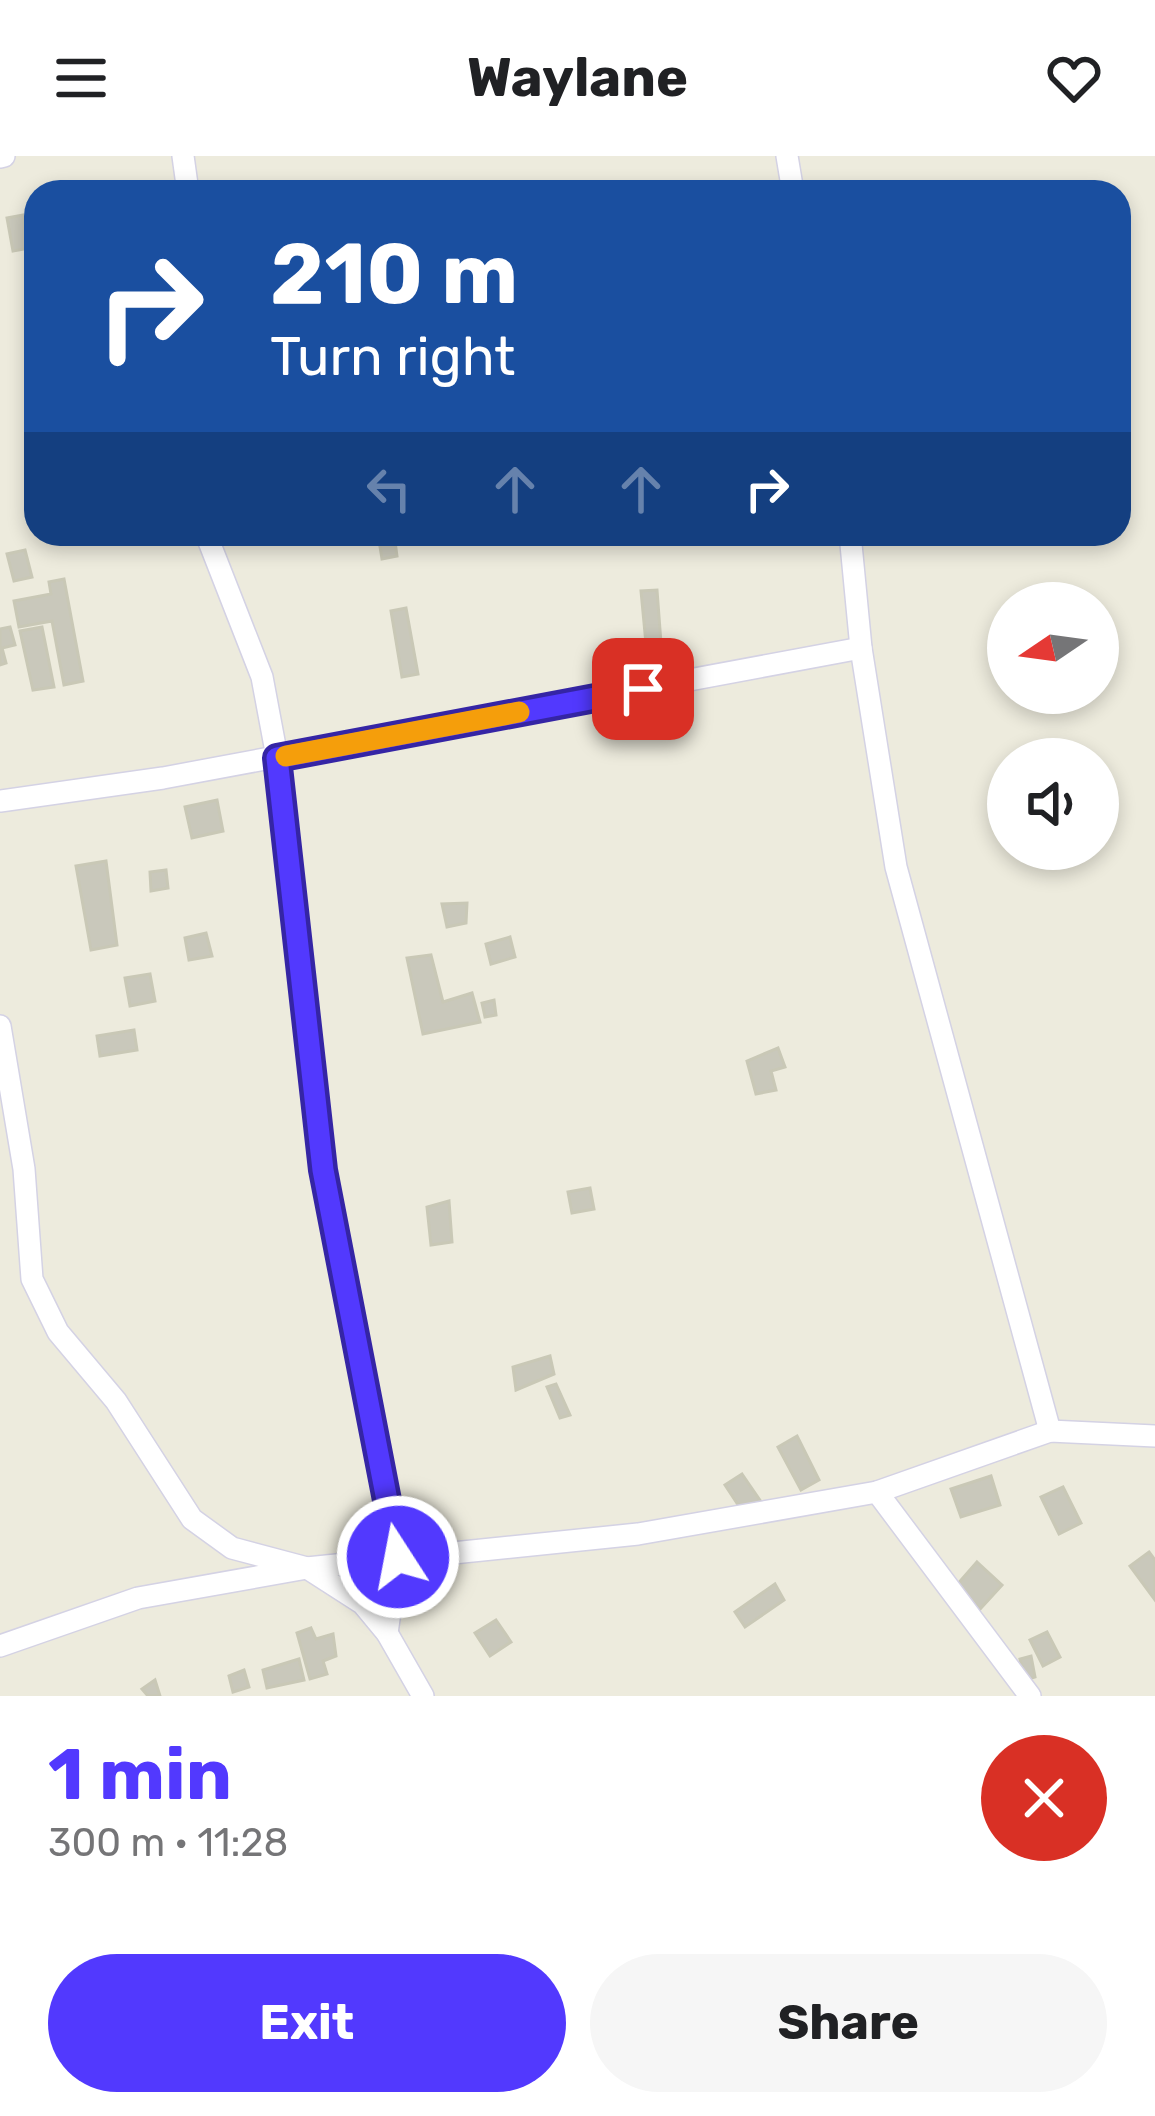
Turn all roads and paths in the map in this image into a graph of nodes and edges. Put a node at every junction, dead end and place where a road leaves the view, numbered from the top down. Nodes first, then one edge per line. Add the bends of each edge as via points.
1 (211, 546) edge
2 (851, 546) edge
3 (861, 648) junction
4 (277, 758) junction
5 (0, 801) edge
6 (0, 1026) edge
7 (1049, 1431) junction
8 (1155, 1436) edge
9 (877, 1492) junction
10 (398, 1557) junction
11 (307, 1568) junction
12 (387, 1633) junction
13 (0, 1646) edge
14 (423, 1696) edge
15 (1030, 1696) edge

1 - 4 street via 262,677
2 - 3 street
3 - 4 street
3 - 7 street via 896,867
4 - 5 street
4 - 10 street via 323,1170
6 - 11 street via 41,1305 116,1401 192,1520 232,1548
7 - 8 street
7 - 9 street
9 - 10 street via 638,1534
9 - 15 street
10 - 11 street
10 - 12 street
11 - 12 street via 363,1604
11 - 13 street via 138,1598
12 - 14 street

